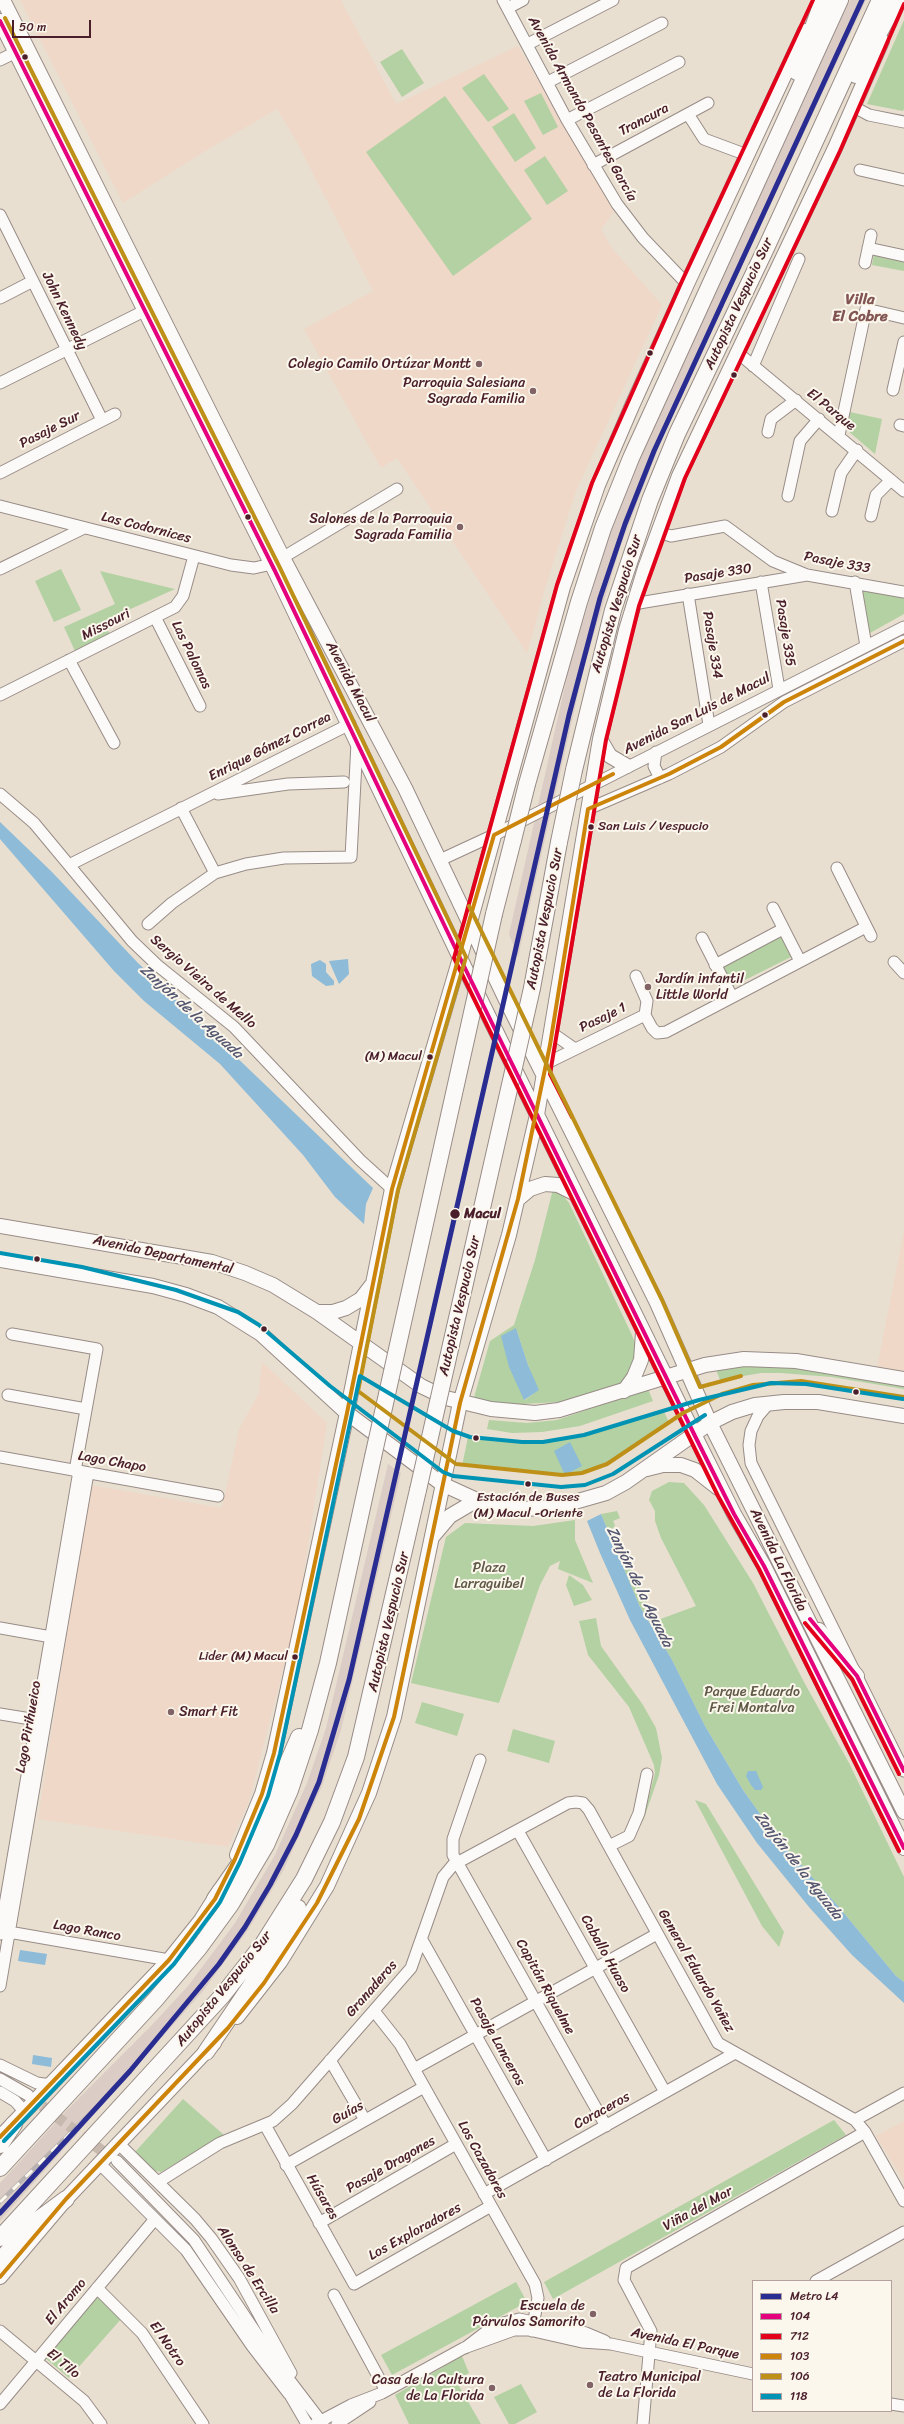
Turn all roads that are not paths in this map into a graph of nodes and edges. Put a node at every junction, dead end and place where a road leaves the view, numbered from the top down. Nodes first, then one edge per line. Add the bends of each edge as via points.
1 (3, 0) edge
2 (523, 0) edge
3 (613, 0) edge
4 (821, 0) edge
5 (840, 0) edge
6 (880, 0) edge
7 (898, 0) edge
8 (506, 4) edge
9 (0, 21) edge
10 (662, 23) dead end
11 (528, 44) junction
12 (16, 52) junction
13 (0, 60) edge
14 (679, 62) dead end
15 (548, 82) junction
16 (708, 103) dead end
17 (854, 106) junction
18 (688, 114) junction
19 (567, 120) junction
20 (904, 122) edge
21 (747, 155) junction
22 (593, 166) junction
23 (860, 170) dead end
24 (904, 180) edge
25 (796, 185) junction
26 (752, 195) junction
27 (0, 215) edge
28 (871, 235) dead end
29 (868, 248) junction
30 (904, 256) edge
31 (799, 259) dead end
32 (865, 263) dead end
33 (33, 281) junction
34 (686, 284) junction
35 (0, 298) edge
36 (146, 310) junction
37 (904, 318) edge
38 (904, 342) edge
39 (67, 349) junction
40 (738, 353) junction
41 (753, 366) junction
42 (0, 383) edge
43 (898, 384) edge
44 (796, 400) junction
45 (115, 414) dead end
46 (819, 419) junction
47 (102, 420) junction
48 (768, 432) dead end
49 (839, 435) junction
50 (856, 450) junction
51 (0, 473) edge
52 (891, 480) junction
53 (397, 489) dead end
54 (904, 491) edge
55 (788, 496) dead end
56 (0, 506) edge
57 (832, 510) dead end
58 (871, 516) dead end
59 (84, 528) junction
60 (658, 532) junction
61 (194, 556) junction
62 (278, 561) junction
63 (0, 570) edge
64 (807, 575) junction
65 (762, 582) junction
66 (855, 582) junction
67 (904, 592) edge
68 (688, 594) junction
69 (633, 604) junction
70 (155, 617) junction
71 (904, 627) edge
72 (904, 641) edge
73 (866, 646) junction
74 (69, 660) junction
75 (779, 689) junction
76 (0, 695) edge
77 (200, 706) dead end
78 (350, 724) junction
79 (709, 726) junction
80 (600, 739) junction
81 (357, 741) junction
82 (114, 743) dead end
83 (656, 752) junction
84 (627, 766) junction
85 (660, 778) junction
86 (344, 782) dead end
87 (592, 785) junction
88 (0, 794) edge
89 (204, 797) junction
90 (181, 808) junction
91 (588, 809) junction
92 (494, 835) junction
93 (440, 860) junction
94 (68, 864) junction
95 (836, 868) dead end
96 (215, 873) junction
97 (773, 908) dead end
98 (470, 922) junction
99 (148, 924) dead end
100 (783, 929) junction
101 (702, 938) dead end
102 (460, 958) junction
103 (800, 961) junction
104 (894, 962) dead end
105 (715, 965) junction
106 (904, 973) edge
107 (636, 976) dead end
108 (732, 997) junction
109 (645, 1015) junction
110 (552, 1033) junction
111 (575, 1049) junction
112 (546, 1069) junction
113 (537, 1115) junction
114 (392, 1188) junction
115 (576, 1194) junction
116 (518, 1199) junction
117 (0, 1226) edge
118 (0, 1260) edge
119 (372, 1286) junction
120 (317, 1312) junction
121 (643, 1328) junction
122 (12, 1334) dead end
123 (360, 1344) junction
124 (686, 1370) junction
125 (666, 1376) junction
126 (904, 1379) edge
127 (624, 1391) junction
128 (8, 1395) dead end
129 (460, 1402) junction
130 (769, 1403) junction
131 (86, 1409) junction
132 (347, 1413) junction
133 (904, 1416) edge
134 (710, 1423) junction
135 (694, 1434) junction
136 (0, 1457) edge
137 (81, 1472) junction
138 (639, 1472) junction
139 (442, 1484) junction
140 (723, 1492) junction
141 (218, 1496) dead end
142 (477, 1500) junction
143 (430, 1540) junction
144 (801, 1608) junction
145 (0, 1628) edge
146 (55, 1637) junction
147 (328, 1663) junction
148 (857, 1676) junction
149 (0, 1714) edge
150 (41, 1721) junction
151 (480, 1760) dead end
152 (904, 1771) edge
153 (648, 1774) dead end
154 (580, 1802) joint
155 (904, 1812) edge
156 (518, 1831) junction
157 (609, 1846) junction
158 (904, 1848) edge
159 (315, 1858) junction
160 (457, 1862) junction
161 (9, 1880) edge
162 (215, 1899) junction
163 (3, 1932) edge
164 (657, 1934) junction
165 (422, 1940) junction
166 (2, 1959) edge
167 (168, 1960) junction
168 (596, 1969) junction
169 (0, 1986) edge
170 (536, 2002) junction
171 (374, 2011) junction
172 (475, 2035) junction
173 (206, 2052) junction
174 (735, 2053) junction
175 (330, 2060) junction
176 (0, 2065) edge
177 (414, 2069) junction
178 (0, 2079) edge
179 (51, 2085) junction
180 (424, 2087) junction
181 (0, 2092) edge
182 (665, 2092) junction
183 (904, 2092) edge
184 (28, 2095) tunnel mouth
185 (25, 2112) junction
186 (365, 2120) junction
187 (855, 2120) junction
188 (14, 2124) junction
189 (265, 2125) junction
190 (606, 2126) junction
191 (864, 2132) junction
192 (0, 2137) edge
193 (119, 2144) junction
194 (456, 2144) junction
195 (0, 2145) edge
196 (546, 2160) junction
197 (117, 2161) tunnel mouth
198 (100, 2164) junction
199 (286, 2165) junction
200 (0, 2168) edge
201 (158, 2182) junction
202 (484, 2194) junction
203 (66, 2199) junction
204 (904, 2201) edge
205 (491, 2206) junction
206 (156, 2219) junction
207 (319, 2223) junction
208 (904, 2232) edge
209 (0, 2238) edge
210 (0, 2260) edge
211 (0, 2277) edge
212 (818, 2280) edge
213 (354, 2284) joint
214 (97, 2288) junction
215 (334, 2295) dead end
216 (533, 2326) junction
217 (0, 2331) edge
218 (650, 2352) junction
219 (36, 2361) junction
220 (752, 2374) edge
221 (384, 2392) junction
222 (294, 2393) junction
223 (0, 2404) edge
224 (892, 2404) edge
225 (904, 2406) edge
226 (320, 2423) edge
227 (101, 2424) edge
228 (203, 2424) edge
229 (307, 2424) edge
230 (337, 2424) edge
231 (643, 2424) edge

1 - 62 main road, Avenida Macul
2 - 8 street
3 - 11 street
4 - 21 main road
4 - 26 highway
5 - 26 highway
6 - 25 highway, Autopista Vespucio Sur
7 - 17 main road
7 - 25 highway
8 - 11 street, Avenida Armando Pesantes García
9 - 12 main road, Avenida Macul
10 - 15 street
11 - 15 street, Avenida Armando Pesantes García
12 - 13 street
12 - 36 main road, Avenida Macul
14 - 19 street
15 - 19 street, Avenida Armando Pesantes García
16 - 18 street, Trancura
17 - 20 street via 869,114
17 - 40 main road
18 - 21 street, Trancura via 704,139
18 - 22 street, Trancura
19 - 22 street, Avenida Armando Pesantes García
21 - 34 main road
22 - 34 street, Avenida Armando Pesantes García via 626,218
23 - 24 street
25 - 159 highway, Autopista Vespucio Sur, bridge via 683,422 650,500 613,610 574,770 532,988 362,1736 348,1780
26 - 147 highway, bridge via 645,425 614,500 579,602 527,784 494,914
27 - 33 street, John Kennedy
28 - 29 street
29 - 30 street
29 - 32 street
31 - 41 street
33 - 35 street
33 - 39 street, John Kennedy
34 - 92 main road via 586,518 563,587
36 - 39 street
36 - 62 main road, Avenida Macul
37 - 49 street via 866,309
38 - 43 street
39 - 42 street
39 - 47 street, John Kennedy
40 - 41 street, El Parque
40 - 60 main road via 679,476
41 - 44 street, El Parque
44 - 46 street, El Parque
44 - 48 street via 771,418
45 - 47 street, Pasaje Sur
46 - 49 street, El Parque
46 - 55 street via 800,441
47 - 51 street, Pasaje Sur
49 - 50 street, El Parque
50 - 52 street, El Parque
50 - 57 street via 841,473
52 - 54 street, El Parque
52 - 58 street via 876,495
53 - 62 street
56 - 59 street, Las Codornices
59 - 61 street, Las Codornices
59 - 63 street
60 - 64 street, Pasaje 333 via 671,536 725,526 773,562
60 - 69 main road
61 - 62 street, Las Codornices via 246,568
61 - 70 street, Missouri via 182,600 175,607
62 - 78 main road, Avenida Macul
62 - 93 main road, Avenida Macul via 361,702
64 - 65 street, Pasaje 330
64 - 66 street, Pasaje 333
65 - 68 street, Pasaje 330
65 - 75 street, Pasaje 335
66 - 67 street, Pasaje 333
66 - 73 street
68 - 69 street, Pasaje 330
68 - 79 street, Pasaje 334
69 - 80 main road
70 - 74 street, Missouri
70 - 77 street, Las Palomas
71 - 73 street, Avenida San Luis de Macul
72 - 85 street, Avenida San Luis de Macul via 784,702 731,741
73 - 75 street, Avenida San Luis de Macul
74 - 76 street, Missouri
74 - 82 street
75 - 79 street, Avenida San Luis de Macul
78 - 81 main road, Avenida Macul
78 - 89 street, Enrique Gómez Correa
79 - 83 street, Avenida San Luis de Macul
80 - 84 main road via 610,756
80 - 87 main road
81 - 96 street via 351,857 284,858 246,864
81 - 102 main road, Avenida Macul
83 - 84 street, Avenida San Luis de Macul
83 - 85 street via 654,766
84 - 87 street, Avenida San Luis de Macul
85 - 91 street, Avenida San Luis de Macul
86 - 89 street, Enrique Gómez Correa via 281,785
87 - 91 main road
87 - 92 street, Avenida San Luis de Macul
88 - 94 street, Sergio Vieira de Mello via 34,823
89 - 90 street, Enrique Gómez Correa
90 - 94 street, Enrique Gómez Correa
90 - 96 street
91 - 110 main road
92 - 93 street, Avenida San Luis de Macul
92 - 98 main road
93 - 98 main road, Avenida Macul
94 - 114 street, Sergio Vieira de Mello via 140,949 234,1027 360,1160
95 - 103 street, Pasaje 1 via 869,932
96 - 99 street via 172,903
97 - 100 street
98 - 102 main road
98 - 112 main road, Avenida Macul via 506,1000
100 - 103 street
100 - 105 street
101 - 105 street
102 - 113 main road, Avenida Macul
102 - 114 main road
103 - 108 street, Pasaje 1
104 - 106 street
105 - 108 street
107 - 109 street, Pasaje 1 via 647,1001
108 - 109 street, Pasaje 1 via 666,1032 657,1033
109 - 111 street, Pasaje 1
110 - 111 street, Pasaje 1
110 - 112 main road
111 - 112 street, Pasaje 1
112 - 113 main road
112 - 124 main road, Avenida Macul
113 - 115 main road, Avenida Macul
113 - 116 main road
114 - 119 main road
115 - 116 main road via 558,1185 545,1184 530,1188
115 - 121 main road, Avenida Macul
116 - 129 main road
117 - 120 main road, Avenida Departamental via 217,1264 273,1285
118 - 132 main road via 153,1286 207,1303 261,1334
119 - 120 main road via 361,1299 346,1308 333,1312
119 - 123 main road
120 - 123 main road, Avenida Departamental
121 - 125 main road, Avenida Macul
121 - 127 main road via 641,1360 634,1377
122 - 131 street, Lago Pirihueico via 96,1349
123 - 129 main road, Avenida Departamental via 421,1386
123 - 132 main road
124 - 125 main road, Avenida Departamental
124 - 126 main road, Avenida Departamental via 724,1361 779,1359
124 - 134 main road, Avenida La Florida
125 - 127 main road, Avenida Departamental
125 - 135 main road, Avenida La Florida
127 - 129 main road, Avenida Departamental via 566,1408 535,1413 491,1410
128 - 131 street
129 - 139 main road
130 - 133 main road via 823,1402
130 - 134 main road via 744,1408
130 - 148 street, Avenida La Florida via 758,1416 751,1431 751,1463
131 - 137 street, Lago Pirihueico
132 - 139 main road
132 - 162 main road via 274,1753 250,1826
134 - 135 main road
134 - 144 main road, Avenida La Florida
135 - 138 main road
135 - 140 main road, Avenida La Florida
136 - 137 street, Lago Chapo
137 - 141 street, Lago Chapo
137 - 146 street, Lago Pirihueico
138 - 140 main road via 663,1465 681,1465 707,1478
138 - 142 main road via 606,1493 557,1507 511,1508
139 - 142 main road
139 - 143 main road
140 - 158 main road, Avenida La Florida via 772,1582
142 - 143 main road via 450,1516
143 - 173 main road via 394,1717 359,1818 327,1886 299,1933 264,1983
144 - 148 main road
144 - 155 main road, Avenida La Florida
145 - 146 street
146 - 150 street, Lago Pirihueico
147 - 162 highway via 300,1736 259,1829
147 - 200 highway via 304,1750 282,1810 260,1856 231,1904 199,1948 155,2000
148 - 152 street, Avenida La Florida
149 - 150 street
150 - 161 street, Lago Pirihueico
151 - 160 street, Capitán Riquelme via 451,1844 452,1855
153 - 157 street via 639,1813 629,1836
154 - 156 street, Granaderos via 568,1803
154 - 157 street, General Eduardo Yañez via 589,1810
156 - 160 street, Granaderos
156 - 168 street, Caballo Huaso
157 - 164 street, General Eduardo Yañez
159 - 173 highway via 300,1902 283,1936
159 - 209 highway, Autopista Vespucio Sur via 278,1922 222,1996
160 - 165 street, Granaderos via 443,1877
160 - 170 street, Capitán Riquelme
161 - 163 street, Lago Pirihueico
162 - 167 main road
163 - 166 street, Lago Pirihueico
163 - 167 street, Lago Ranco
164 - 168 street
164 - 174 street, General Eduardo Yañez via 718,2043
165 - 171 street, Granaderos via 411,1968
165 - 172 street, Pasaje Lanceros
166 - 169 street, Lago Pirihueico
167 - 179 main road
168 - 170 street
168 - 182 street, Caballo Huaso
170 - 172 street
170 - 190 street, Capitán Riquelme
171 - 175 street, Granaderos
171 - 177 street, Los Cazadores via 394,2035
172 - 177 street
172 - 196 street, Pasaje Lanceros
173 - 193 main road
174 - 182 street, Coraceros
174 - 187 street, General Eduardo Yañez
175 - 186 street
175 - 189 street, Granaderos via 284,2112
176 - 179 street via 36,2083
177 - 180 street, Los Cazadores
178 - 184 street
179 - 185 main road
180 - 186 street, Guías
180 - 194 street, Los Cazadores
181 - 185 street via 15,2101
182 - 190 street, Coraceros
183 - 187 street
185 - 188 main road
186 - 199 street, Guías
187 - 191 street, General Eduardo Yañez
188 - 192 main road
188 - 195 highway
189 - 199 street, Húsares
189 - 201 street, Granaderos via 220,2143
190 - 196 street, Coraceros
191 - 204 street, General Eduardo Yañez
191 - 218 street, Viña del Mar via 629,2266 624,2272 624,2280 651,2331
193 - 198 main road
193 - 201 street, Alonso de Ercilla
194 - 202 street, Los Cazadores
194 - 207 street, Pasaje Dragones
196 - 202 street, Coraceros
197 - 222 street, Alonso de Ercilla via 194,2240
198 - 203 main road
198 - 206 street, Alonso de Ercilla
199 - 207 street, Húsares
201 - 222 street, Alonso de Ercilla via 211,2238 239,2278
202 - 205 street, Los Cazadores
203 - 210 highway via 39,2219
203 - 211 main road
205 - 213 street, Los Exploradores
205 - 216 street, Los Cazadores via 536,2288 538,2298
206 - 214 street, El Aromo
206 - 222 street, Alonso de Ercilla via 186,2250 252,2346
207 - 213 street, Húsares
208 - 212 street
214 - 219 street, El Aromo
214 - 228 street, El Notro via 126,2314 142,2333
215 - 221 street
216 - 218 street, Avenida El Parque via 586,2333 611,2344
216 - 221 street, Avenida El Parque via 519,2319 501,2322 479,2335 464,2348
217 - 219 street, El Tilo
218 - 220 street, Avenida El Parque
218 - 231 street, Viña del Mar
219 - 223 street, El Aromo
219 - 227 street, El Tilo via 84,2401
221 - 226 street via 356,2402
221 - 230 street
222 - 226 street, Alonso de Ercilla
222 - 229 street, Alonso de Ercilla
224 - 225 street

